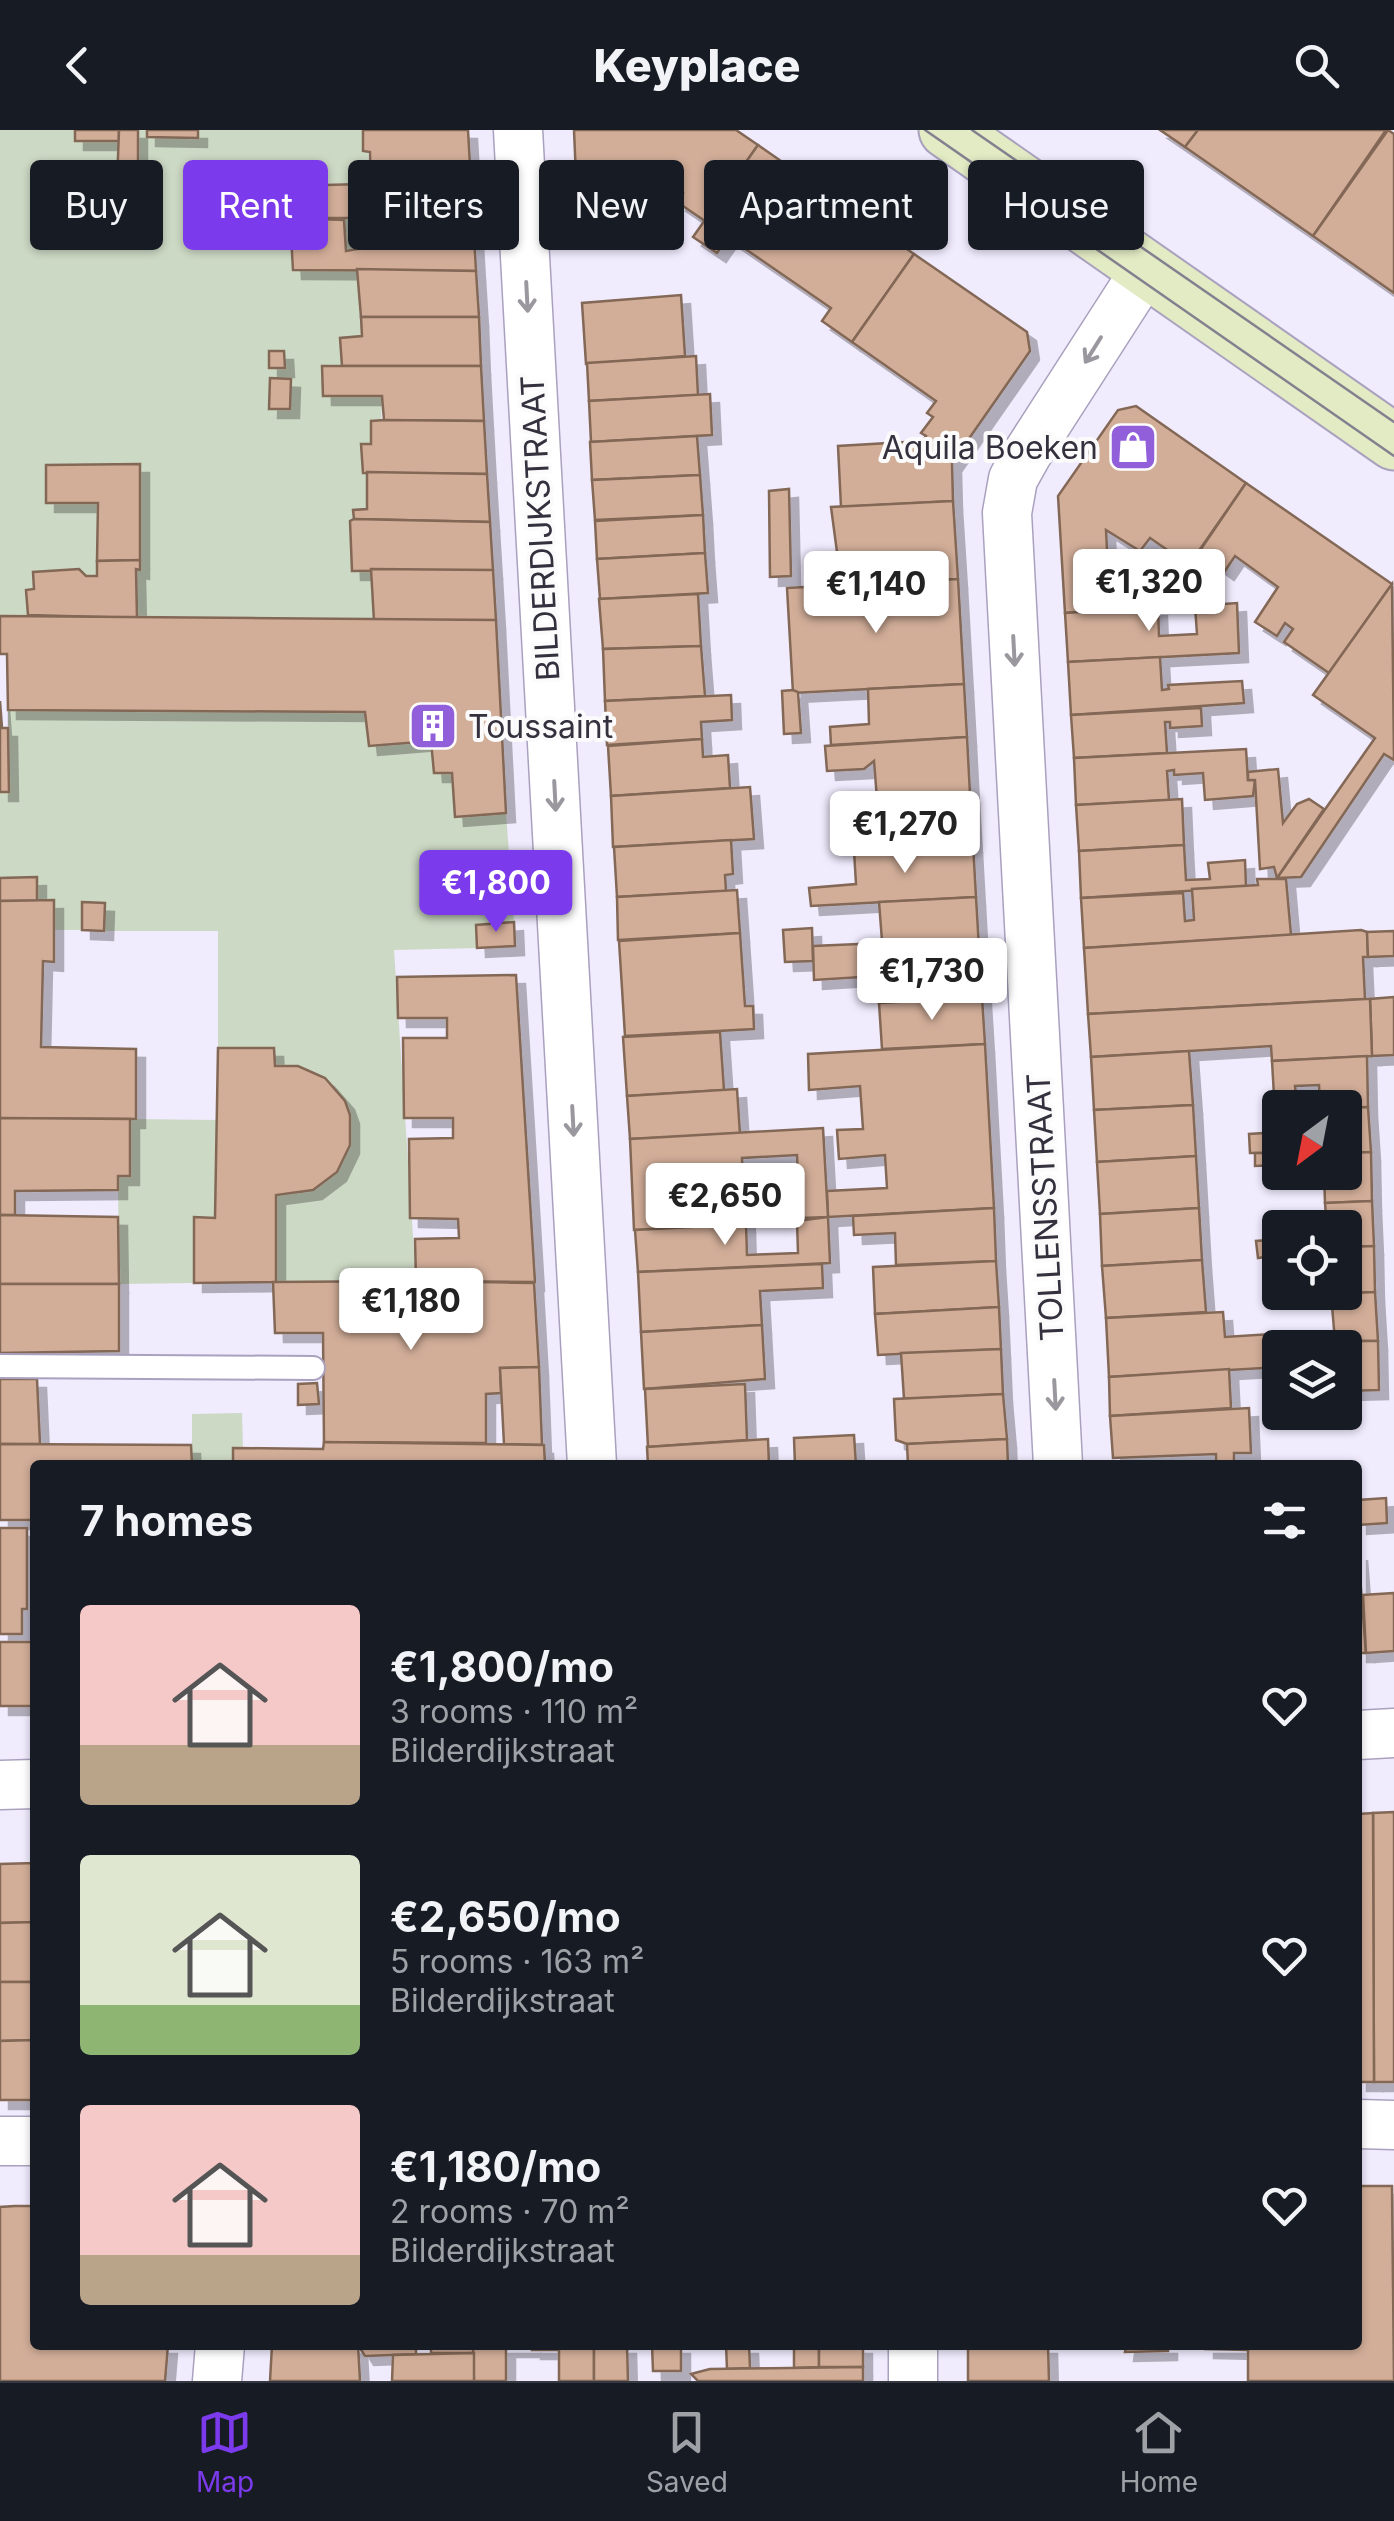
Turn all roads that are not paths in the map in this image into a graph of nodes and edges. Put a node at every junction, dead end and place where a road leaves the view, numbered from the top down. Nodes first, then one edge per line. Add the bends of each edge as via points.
1 (518, 130) edge
2 (946, 130) edge
3 (1146, 268) junction
4 (1394, 442) edge
5 (0, 1366) edge
6 (313, 1368) dead end
7 (592, 1460) edge
8 (1058, 1460) edge
9 (1394, 1733) edge
10 (1362, 1735) edge
11 (30, 1784) edge
12 (0, 1786) edge
13 (1362, 2124) edge
14 (1394, 2125) edge
15 (0, 2141) edge
16 (30, 2141) edge
17 (219, 2350) edge
18 (913, 2350) edge
19 (216, 2381) edge
20 (913, 2381) edge

1 -> 7 street, BILDERDIJKSTRAAT
2 - 3 street
3 - 4 street
3 -> 8 street, TOLLENSSTRAAT via 1020,466 1007,514
5 - 6 lane
9 - 10 street
11 - 12 street
13 - 14 street
15 - 16 street
17 - 19 street
18 - 20 street

